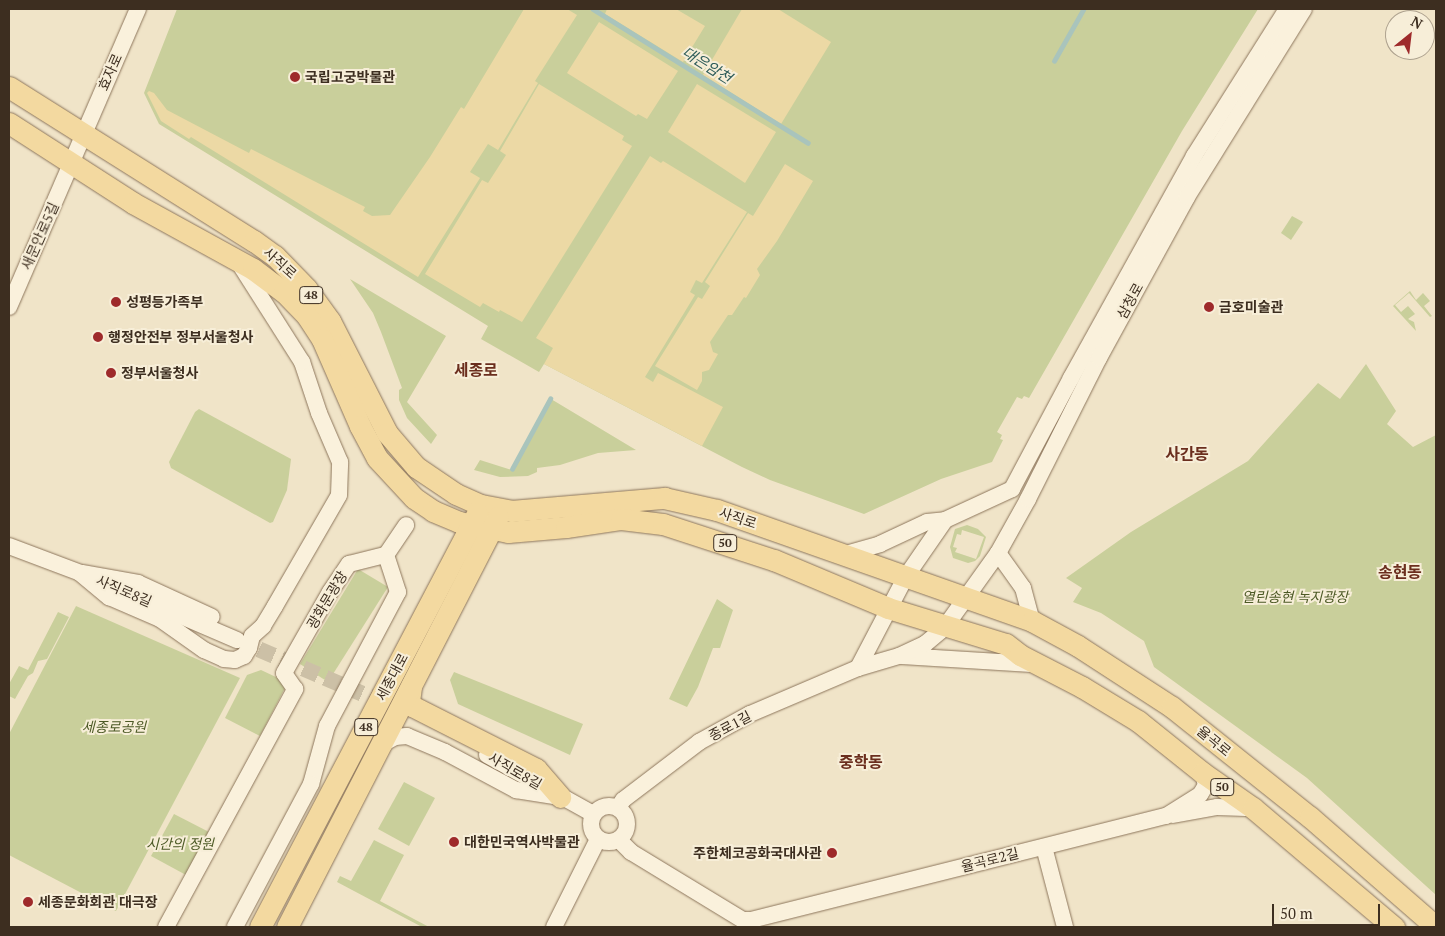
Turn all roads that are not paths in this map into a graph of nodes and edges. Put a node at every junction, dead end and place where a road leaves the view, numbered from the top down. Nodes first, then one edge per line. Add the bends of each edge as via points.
1 (138, 9) edge
2 (1287, 9) edge
3 (1304, 9) edge
4 (9, 87) edge
5 (9, 123) edge
6 (84, 136) junction
7 (71, 165) junction
8 (238, 261) junction
9 (9, 307) edge
10 (481, 505) junction
11 (502, 510) junction
12 (433, 511) junction
13 (945, 520) junction
14 (406, 525) dead end
15 (471, 526) junction
16 (492, 530) junction
17 (9, 546) edge
18 (998, 553) junction
19 (386, 554) junction
20 (846, 554) junction
21 (80, 573) junction
22 (446, 574) junction
23 (905, 578) junction
24 (964, 598) junction
25 (888, 608) junction
26 (1032, 622) junction
27 (945, 627) junction
28 (245, 638) junction
29 (899, 656) junction
30 (1039, 664) junction
31 (858, 668) junction
32 (411, 686) junction
33 (437, 726) dead end
34 (376, 755) junction
35 (1202, 773) junction
36 (560, 797) junction
37 (618, 808) junction
38 (1253, 808) junction
39 (593, 814) junction
40 (1166, 816) junction
41 (621, 838) junction
42 (598, 839) junction
43 (1044, 847) junction
44 (1386, 923) edge
45 (750, 924) edge
46 (166, 927) edge
47 (235, 927) edge
48 (260, 927) edge
49 (288, 927) edge
50 (554, 927) edge
51 (1065, 927) edge
52 (1436, 927) edge

1 - 6 street, 효자로
2 - 13 street, 삼청로 via 1194,156 1012,489
3 - 18 street, 삼청로 via 1187,197
4 - 6 main road, 사직로 / 48
5 - 7 main road, 사직로 / 48
6 - 7 street, 효자로
6 - 10 main road, 사직로 / 48 via 275,256 306,288 330,321 375,413 400,451 434,480
7 - 8 main road, 사직로 / 48
7 - 9 street, 새문안로5길
8 - 12 main road, 사직로 / 48 via 271,282 306,316 322,339 377,458 414,498
8 - 28 street via 302,362 340,462 339,495 263,626
10 - 11 main road, 48
10 - 15 main road, 세종대로
11 - 16 main road, 세종대로 / 48
11 - 20 main road, 사직로 / 50 via 543,510 664,498 718,510
12 - 15 main road, 사직로 / 48
12 - 22 main road via 448,539
13 - 20 street, 삼청로 via 927,522 880,544
13 - 23 street
14 - 19 street
15 - 16 main road, 50
15 - 22 main road, 세종대로 / 48
16 - 25 main road, 사직로 / 50 via 524,531 621,520 663,524 774,560
16 - 32 main road, 세종대로 / 48
17 - 21 street, 사직로8길
18 - 24 street, 삼청로
18 - 26 street via 1022,588
19 - 46 street, 광화문광장 via 349,564 330,592 284,673 295,689
19 - 47 street via 398,592 327,726 311,784
20 - 23 main road, 사직로 / 50
21 - 28 street, 사직로8길
21 - 28 street via 109,597 160,619 204,650 224,659 235,660 244,656
22 - 48 main road, 세종대로 / 48
23 - 24 main road, 사직로 / 50
23 - 25 street
24 - 26 main road, 율곡로
24 - 27 street, 삼청로
25 - 27 main road, 사직로 / 50
25 - 31 street
26 - 52 main road, 율곡로 via 1078,646 1172,707 1310,817
27 - 29 street, 삼청로 via 924,644
27 - 30 main road, 50 via 1006,644
29 - 30 street
29 - 31 street, 종로1길
30 - 35 main road, 50 via 1138,721
31 - 37 street, 종로1길 via 750,714 699,742
32 - 34 main road, 세종대로 / 48
32 - 36 main road via 409,701 412,706 536,769
33 - 36 street, 사직로8길
34 - 36 street via 386,742 406,736 445,752 516,790
34 - 49 main road, 세종대로 / 48
35 - 38 main road, 50
35 - 40 street, 율곡로2길 via 1206,785 1200,795
36 - 39 street, 사직로8길
37 - 39 street via 602,807
37 - 41 street via 627,821
38 - 40 street via 1218,807
38 - 44 main road, 50
39 - 42 street via 590,825
40 - 43 street, 율곡로2길
41 - 42 street via 608,842
41 - 45 street via 746,913
42 - 50 street
43 - 45 street, 율곡로2길
43 - 51 street

